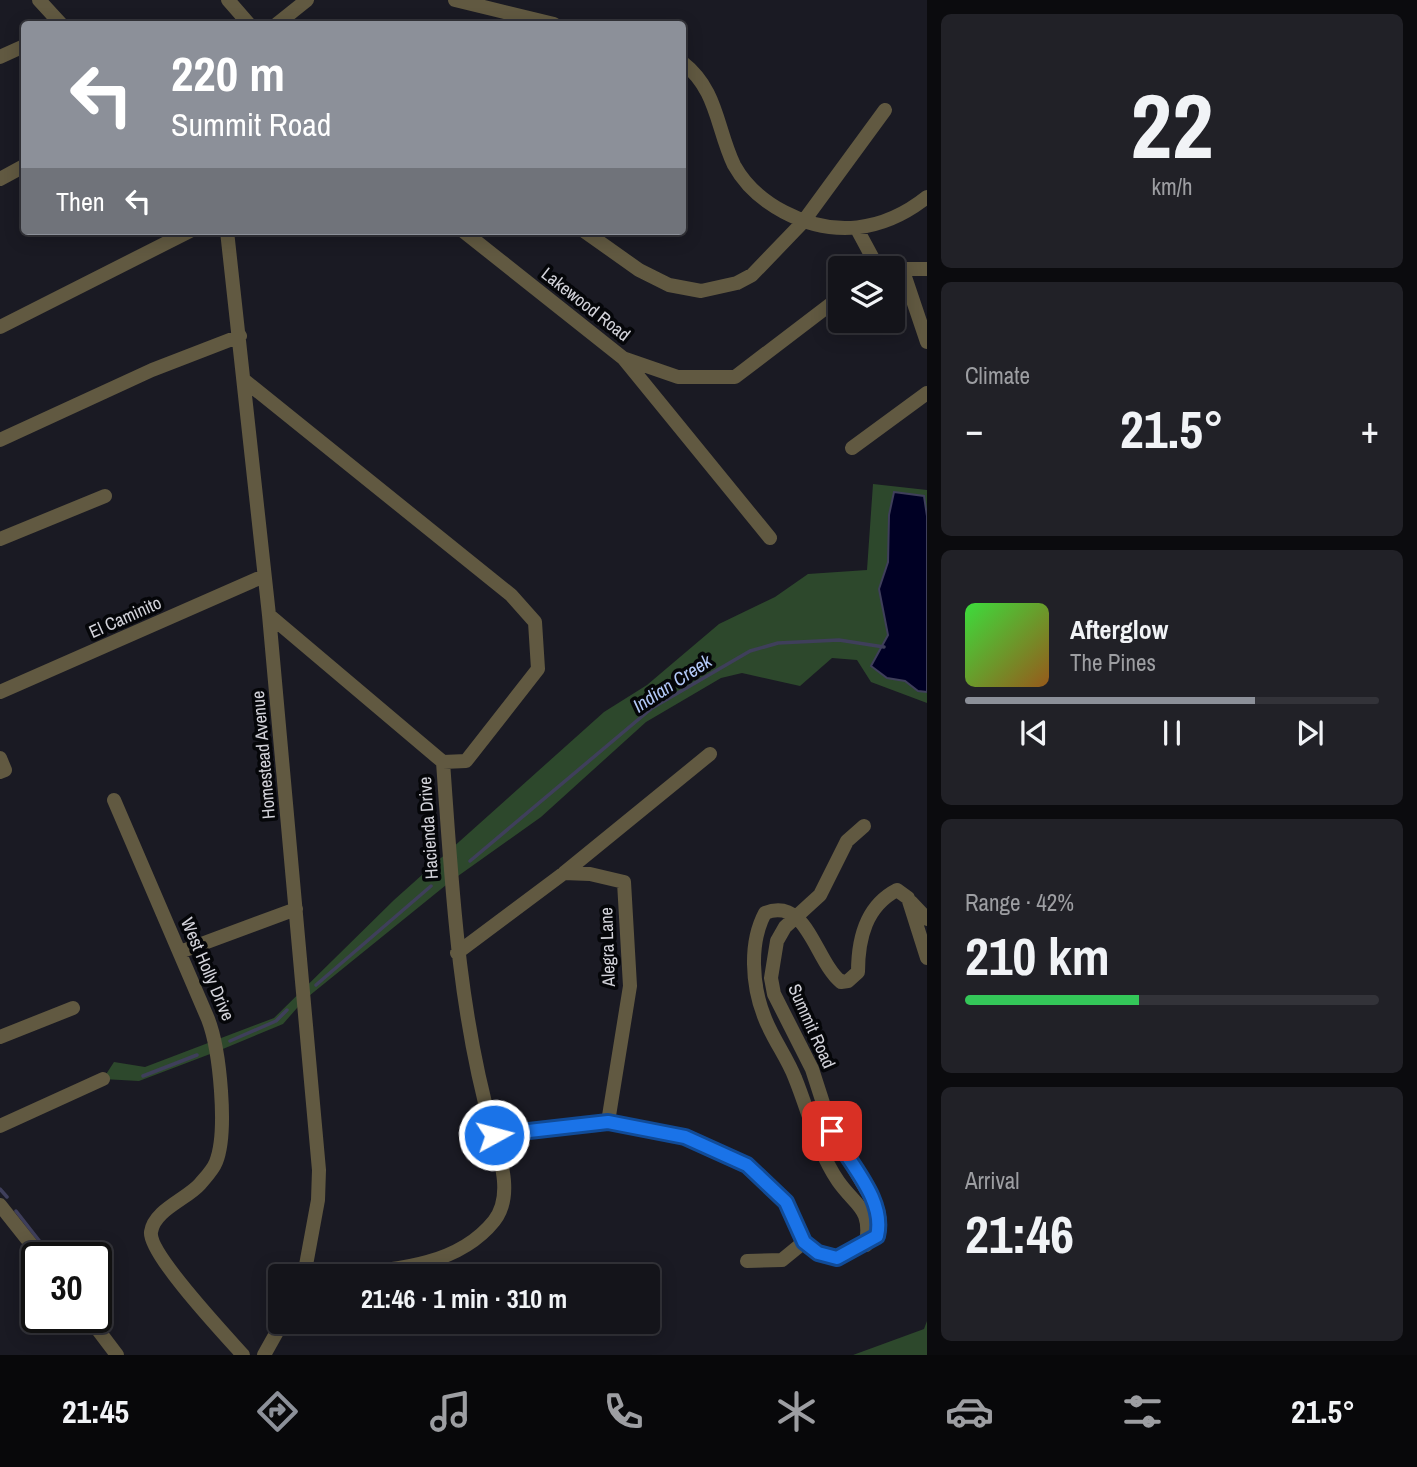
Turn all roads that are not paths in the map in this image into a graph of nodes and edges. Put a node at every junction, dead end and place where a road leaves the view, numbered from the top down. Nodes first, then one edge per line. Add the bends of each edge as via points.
1 (39, 0) edge
2 (228, 0) edge
3 (307, 0) edge
4 (455, 0) edge
5 (58, 21) edge
6 (246, 21) edge
7 (281, 21) edge
8 (542, 21) edge
9 (21, 47) edge
10 (0, 57) edge
11 (686, 66) edge
12 (885, 110) dead end
13 (21, 168) edge
14 (0, 179) edge
15 (927, 197) edge
16 (803, 222) junction
17 (856, 229) junction
18 (182, 235) edge
19 (227, 235) edge
20 (468, 235) edge
21 (590, 235) edge
22 (871, 256) edge
23 (905, 269) edge
24 (927, 269) edge
25 (905, 288) edge
26 (828, 306) edge
27 (0, 327) edge
28 (240, 336) junction
29 (927, 342) edge
30 (623, 358) junction
31 (244, 380) junction
32 (927, 393) edge
33 (0, 440) edge
34 (852, 448) dead end
35 (105, 496) dead end
36 (770, 538) dead end
37 (0, 539) edge
38 (264, 576) junction
39 (269, 615) junction
40 (0, 692) edge
41 (710, 754) dead end
42 (0, 758) edge
43 (443, 762) junction
44 (0, 772) edge
45 (114, 800) dead end
46 (864, 826) dead end
47 (564, 873) junction
48 (908, 898) junction
49 (296, 909) junction
50 (796, 915) junction
51 (927, 919) edge
52 (180, 952) junction
53 (457, 953) junction
54 (927, 958) edge
55 (73, 1008) dead end
56 (0, 1037) edge
57 (103, 1079) dead end
58 (608, 1122) junction
59 (0, 1126) edge
60 (494, 1135) junction
61 (0, 1205) edge
62 (29, 1242) edge
63 (804, 1242) junction
64 (866, 1245) junction
65 (747, 1261) dead end
66 (306, 1264) edge
67 (412, 1264) edge
68 (100, 1333) edge
69 (276, 1334) edge
70 (117, 1355) edge
71 (243, 1355) edge
72 (264, 1355) edge

1 - 5 street
2 - 6 street
3 - 7 street
4 - 8 street
9 - 10 street
11 - 16 street via 708,90 741,176 773,206
12 - 16 street
13 - 14 street
15 - 17 street via 914,208
16 - 17 street
16 - 21 street via 752,275 720,289 701,291 655,280
17 - 22 street
18 - 27 street
19 - 28 street, Homestead Avenue
20 - 30 street, Lakewood Road
23 - 24 street
25 - 29 street
26 - 30 street, Lakewood Road via 735,377 678,377
28 - 31 street, Homestead Avenue
28 - 33 street via 152,370
30 - 36 street
31 - 38 street, Homestead Avenue
31 - 43 street, Hacienda Drive via 511,595 535,622 538,669 466,761
32 - 34 street
35 - 37 street
38 - 39 street, Homestead Avenue
38 - 40 street, El Caminito
39 - 43 street
39 - 49 street, Homestead Avenue
41 - 47 street
42 - 44 street via 5,769
43 - 53 street, Hacienda Drive
45 - 52 street, West Holly Drive
46 - 50 street, Summit Road via 846,841 820,895
47 - 53 street
47 - 58 street, Alegra Lane via 624,881 629,986
48 - 50 street via 897,890 881,899 868,915 858,972 848,981 841,982 828,970
48 - 51 street
48 - 54 street
49 - 52 street
49 - 66 street, Homestead Avenue via 319,1170
50 - 64 street, Summit Road via 777,941 771,978 774,994 812,1069 832,1131 878,1210 877,1236
50 - 64 street via 775,909 765,913 759,923 754,948 758,996 764,1018 796,1078 816,1138 838,1181 866,1213
52 - 71 street, West Holly Drive via 216,1040 221,1137 215,1164 198,1186 155,1220 150,1233 155,1248 193,1299
53 - 60 street, Hacienda Drive via 479,1082
55 - 56 street
57 - 59 street
58 - 60 street
58 - 63 street via 685,1137 747,1165 786,1202
60 - 67 street, Hacienda Drive via 505,1185 504,1204 494,1221 463,1248 435,1261
61 - 62 street
63 - 64 street via 818,1253 837,1258
63 - 65 street via 782,1260
68 - 70 street
69 - 72 street

